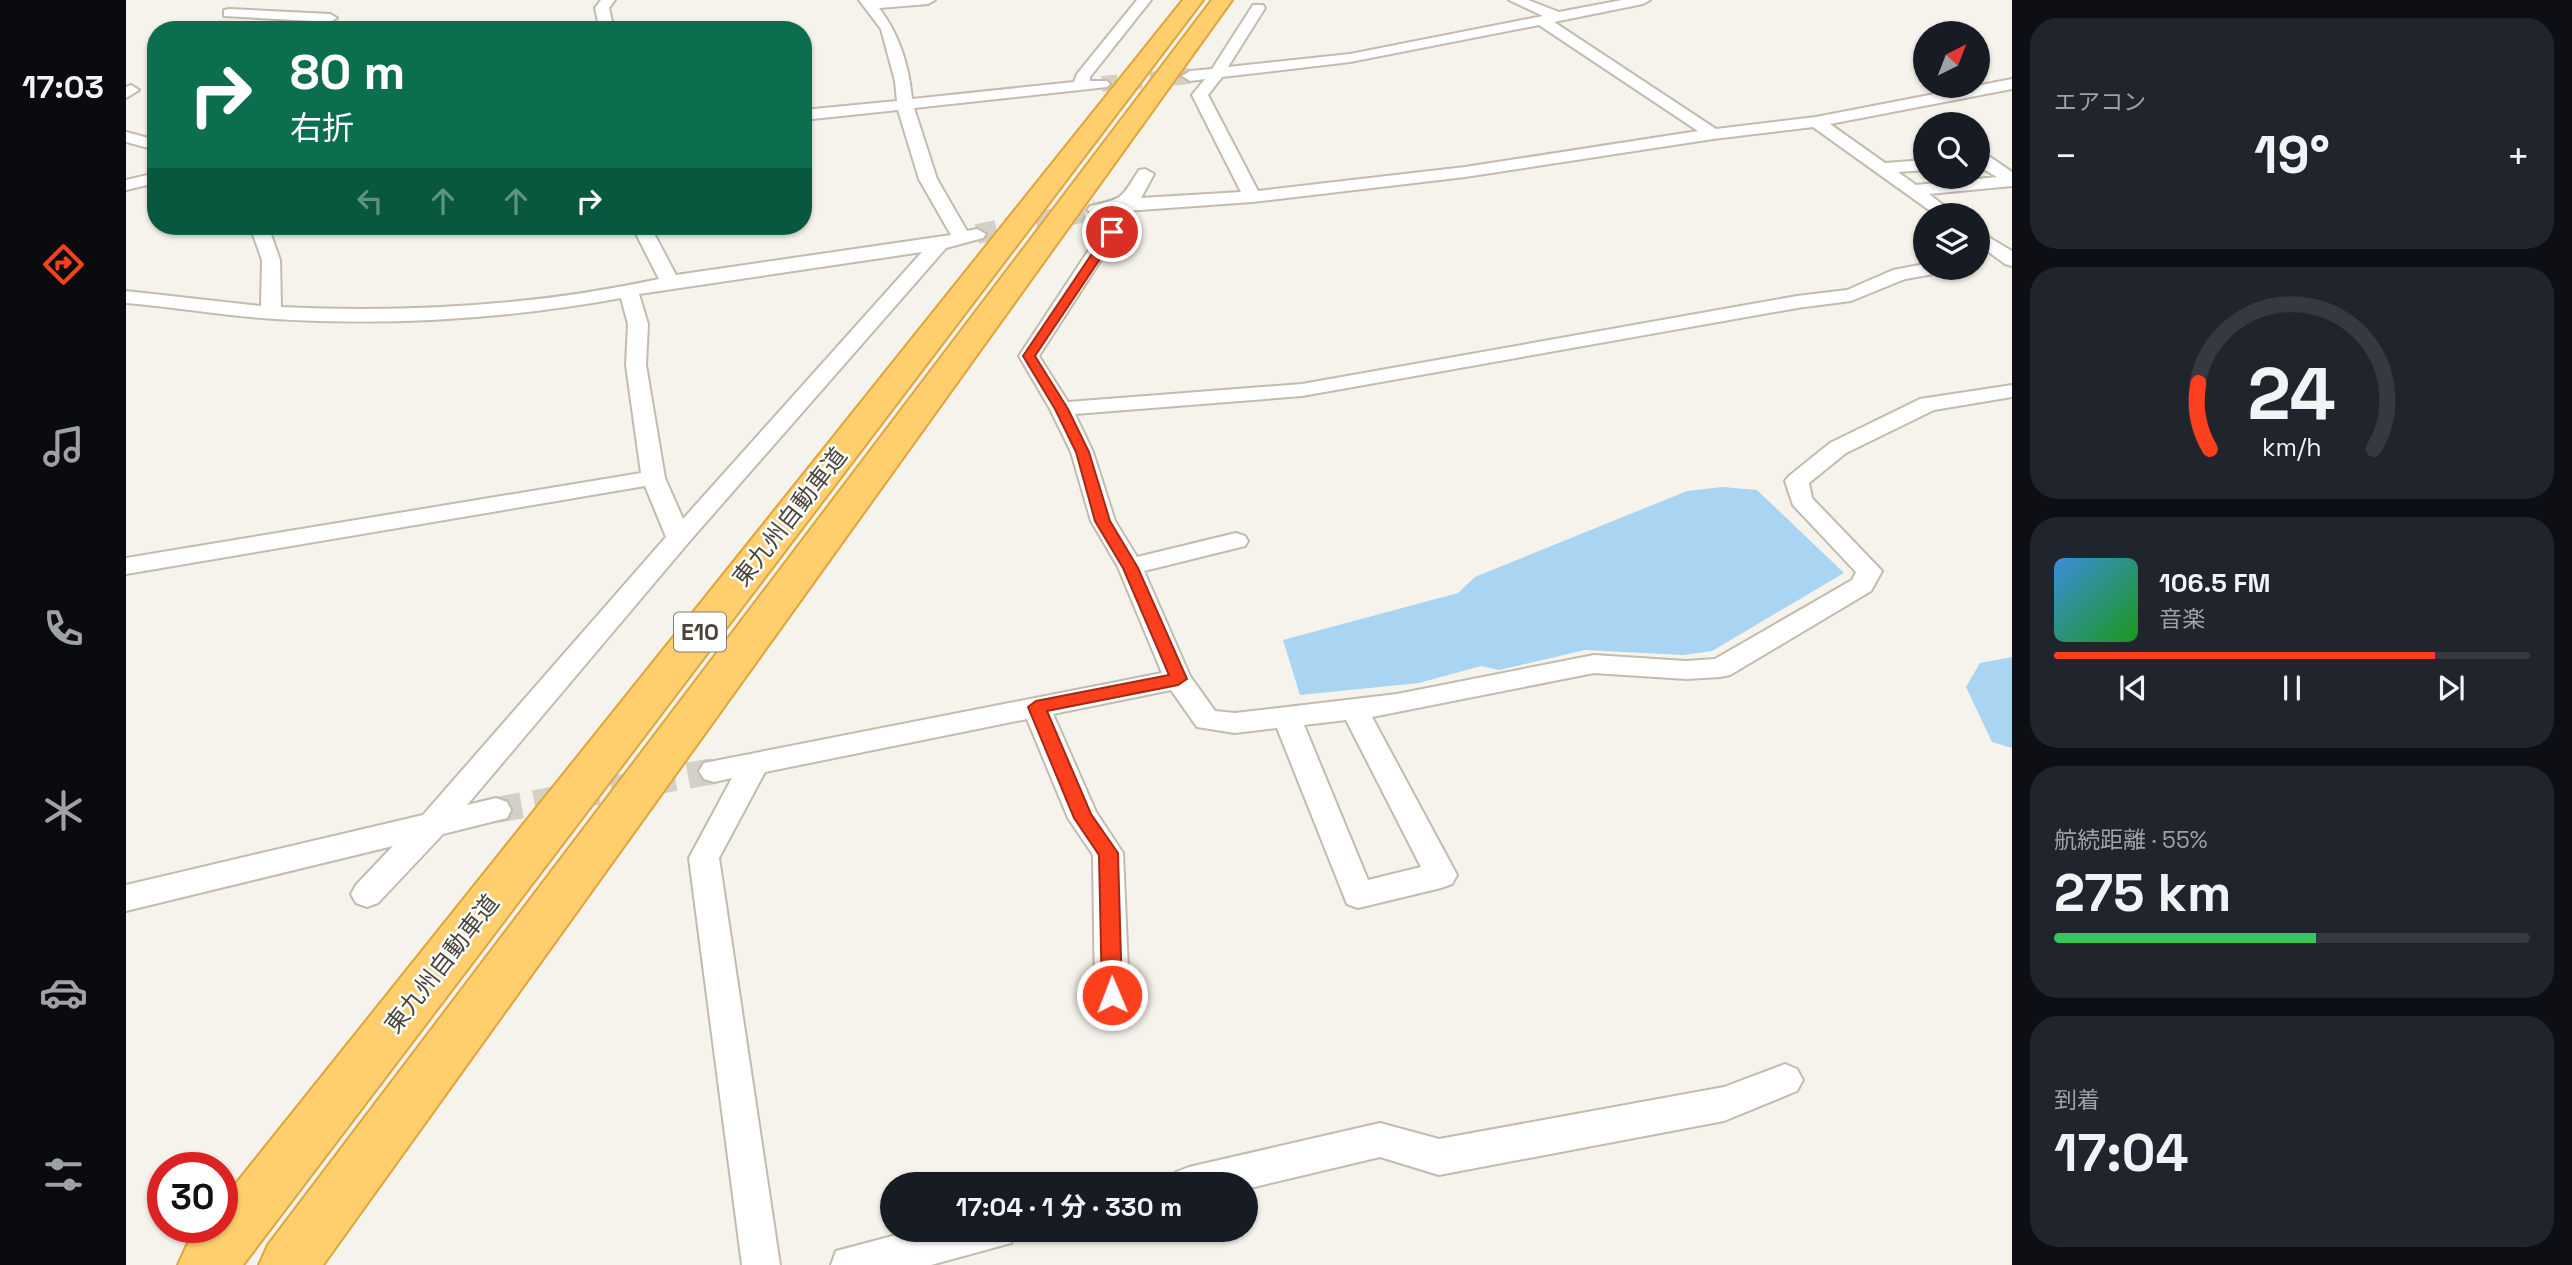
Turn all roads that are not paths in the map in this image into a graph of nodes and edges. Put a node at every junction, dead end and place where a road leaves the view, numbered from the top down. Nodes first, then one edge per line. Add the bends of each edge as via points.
1 (332, 0) edge
2 (608, 0) edge
3 (928, 0) edge
4 (1144, 0) edge
5 (1193, 0) edge
6 (1516, 0) edge
7 (1643, 0) edge
8 (869, 2) edge
9 (1240, 4) edge
10 (229, 13) dead end
11 (1550, 19) junction
12 (302, 21) edge
13 (329, 21) edge
14 (605, 21) edge
15 (1217, 73) junction
16 (1190, 76) tunnel mouth
17 (1102, 84) tunnel mouth
18 (2012, 84) edge
19 (1082, 86) junction
20 (905, 106) junction
21 (812, 114) edge
22 (1816, 122) junction
23 (1713, 134) junction
24 (126, 137) edge
25 (147, 143) edge
26 (1990, 165) edge
27 (1913, 166) edge
28 (1879, 169) junction
29 (1145, 174) dead end
30 (147, 180) edge
31 (2012, 180) edge
32 (126, 185) edge
33 (1910, 191) junction
34 (1252, 197) junction
35 (1928, 203) edge
36 (1105, 209) junction
37 (262, 235) edge
38 (646, 235) edge
39 (959, 238) junction
40 (1990, 245) edge
41 (2009, 258) edge
42 (1990, 260) edge
43 (1913, 272) edge
44 (670, 282) junction
45 (629, 292) junction
46 (126, 297) edge
47 (271, 313) junction
48 (2012, 391) edge
49 (1061, 409) junction
50 (653, 478) junction
51 (679, 538) junction
52 (1236, 541) dead end
53 (126, 566) edge
54 (1130, 568) junction
55 (1178, 679) junction
56 (1036, 707) junction
57 (1354, 709) junction
58 (1286, 716) junction
59 (755, 764) junction
60 (714, 771) tunnel mouth
61 (496, 810) tunnel mouth
62 (432, 826) junction
63 (367, 894) dead end
64 (126, 898) edge
65 (1112, 995) dead end
66 (1785, 1080) dead end
67 (1244, 1172) edge
68 (947, 1242) edge
69 (207, 1265) edge
70 (288, 1265) edge
71 (761, 1265) edge
72 (850, 1265) edge

1 - 13 street
2 - 14 street via 602,8
3 - 8 street
4 - 19 street via 1082,78
5 - 69 highway, 東九州自動車道 / E10
6 - 11 street
7 - 11 street
8 - 20 street via 888,29
9 - 15 street
9 - 70 highway, 東九州自動車道 / E10
10 - 12 street
11 - 15 street via 1350,58
11 - 23 street
15 - 16 street
15 - 34 street via 1200,95
17 - 19 street
18 - 22 street
19 - 20 street
20 - 21 street
20 - 39 street via 928,179
22 - 23 street
22 - 28 street
23 - 34 street via 1465,172
24 - 25 street
26 - 31 street
27 - 28 street
28 - 33 street
29 - 36 street via 1132,198
30 - 32 street
31 - 33 street
33 - 35 street
34 - 36 street
36 - 49 street via 1122,220 1102,243 1029,356
37 - 47 street via 271,260
38 - 44 street
39 - 44 street
39 - 51 street
40 - 41 street
41 - 42 street
43 - 49 street via 1851,295 1302,390
44 - 45 street
45 - 47 street via 465,314 362,317
45 - 50 street via 638,324 636,365
46 - 47 street
48 - 57 street via 1928,404 1838,448 1797,481 1801,500 1869,571 1862,585 1720,668 1594,664
49 - 54 street via 1082,452 1102,521
50 - 51 street
50 - 53 street
51 - 62 street
52 - 54 street
54 - 55 street
55 - 56 street
55 - 58 street via 1208,720 1236,723
56 - 59 street
56 - 65 street via 1083,818 1108,853
57 - 58 street
57 - 58 street via 1441,875 1358,895
59 - 60 street
59 - 71 street via 704,858
61 - 62 street
62 - 63 street
62 - 64 street
66 - 67 street via 1724,1104 1439,1157 1380,1140
68 - 72 street

